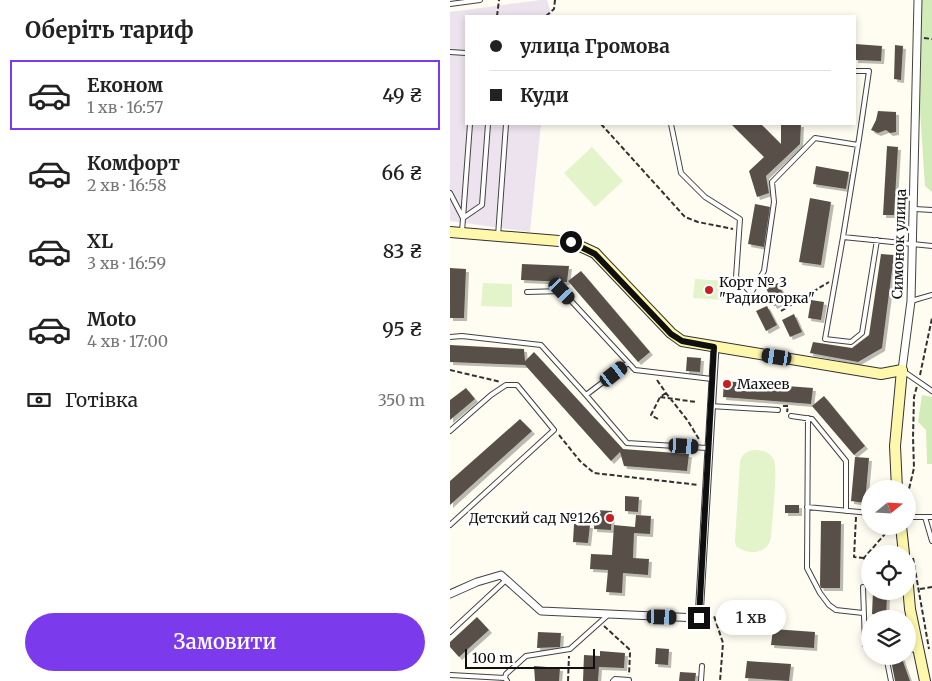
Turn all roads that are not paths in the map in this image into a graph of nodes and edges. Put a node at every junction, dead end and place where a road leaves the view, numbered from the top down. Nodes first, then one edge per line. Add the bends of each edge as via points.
1 (480, 0) edge
2 (918, 0) edge
3 (450, 4) edge
4 (450, 52) edge
5 (465, 52) edge
6 (856, 71) edge
7 (470, 125) edge
8 (488, 125) edge
9 (506, 125) edge
10 (671, 125) edge
11 (858, 145) junction
12 (450, 193) edge
13 (915, 209) junction
14 (932, 210) edge
15 (462, 218) junction
16 (450, 232) edge
17 (462, 232) junction
18 (498, 236) junction
19 (843, 237) junction
20 (877, 240) junction
21 (913, 244) junction
22 (932, 246) edge
23 (527, 292) dead end
24 (932, 295) edge
25 (911, 300) junction
26 (450, 337) edge
27 (714, 347) junction
28 (628, 363) junction
29 (902, 370) junction
30 (712, 379) junction
31 (932, 391) edge
32 (586, 395) junction
33 (710, 406) junction
34 (778, 410) dead end
35 (791, 416) dead end
36 (808, 418) junction
37 (450, 431) edge
38 (705, 448) junction
39 (897, 480) edge
40 (807, 507) junction
41 (846, 511) junction
42 (861, 512) edge
43 (916, 517) edge
44 (932, 517) edge
45 (925, 518) junction
46 (450, 525) edge
47 (932, 541) edge
48 (506, 580) junction
49 (450, 594) edge
50 (911, 600) edge
51 (861, 613) edge
52 (608, 615) junction
53 (450, 632) edge
54 (916, 650) edge
55 (924, 651) junction
56 (888, 665) edge
57 (702, 666) dead end
58 (927, 670) edge
59 (450, 675) edge
60 (506, 680) edge
61 (629, 680) road end
62 (613, 681) edge
63 (701, 681) edge
64 (891, 681) edge
65 (925, 681) edge

1 - 3 lane
2 - 13 street, Симонок улица
4 - 5 lane
6 - 11 lane via 869,71
7 - 15 lane
8 - 15 lane via 482,205
9 - 18 lane
10 - 11 lane via 681,173 705,197 740,219 736,277 751,294 764,271 774,202 772,182 815,138
11 - 19 lane
12 - 15 lane
13 - 14 lane
13 - 21 street, Симонок улица
15 - 17 lane
16 - 17 street
17 - 18 street
18 - 27 street via 571,242 595,254 671,334 682,341
19 - 20 lane
19 - 20 lane via 826,338 851,342 862,333
20 - 21 lane
21 - 22 lane
21 - 25 street, Симонок улица
23 - 28 lane via 562,291
24 - 25 lane
25 - 29 street, Симонок улица
26 - 32 lane via 541,345
27 - 29 street via 881,374
27 - 30 street
28 - 30 lane via 634,370
28 - 32 lane
29 - 31 lane
29 - 39 street, Симонок улица via 895,446
30 - 33 street
32 - 38 lane via 627,443
33 - 34 lane
33 - 38 street
35 - 36 lane
36 - 40 lane
36 - 41 lane via 846,461
37 - 46 lane via 506,385 517,385 554,430
38 - 52 street via 699,618
40 - 41 lane
40 - 51 lane via 807,568 811,579 836,610
41 - 42 lane
43 - 45 lane
44 - 45 lane
45 - 47 lane
48 - 49 street via 501,575
48 - 52 street via 541,611
48 - 53 lane
50 - 55 street
52 - 60 lane via 570,649 526,656 506,674
54 - 55 lane
55 - 58 street
56 - 64 lane
57 - 63 lane
58 - 65 street
59 - 60 lane
61 - 62 lane

